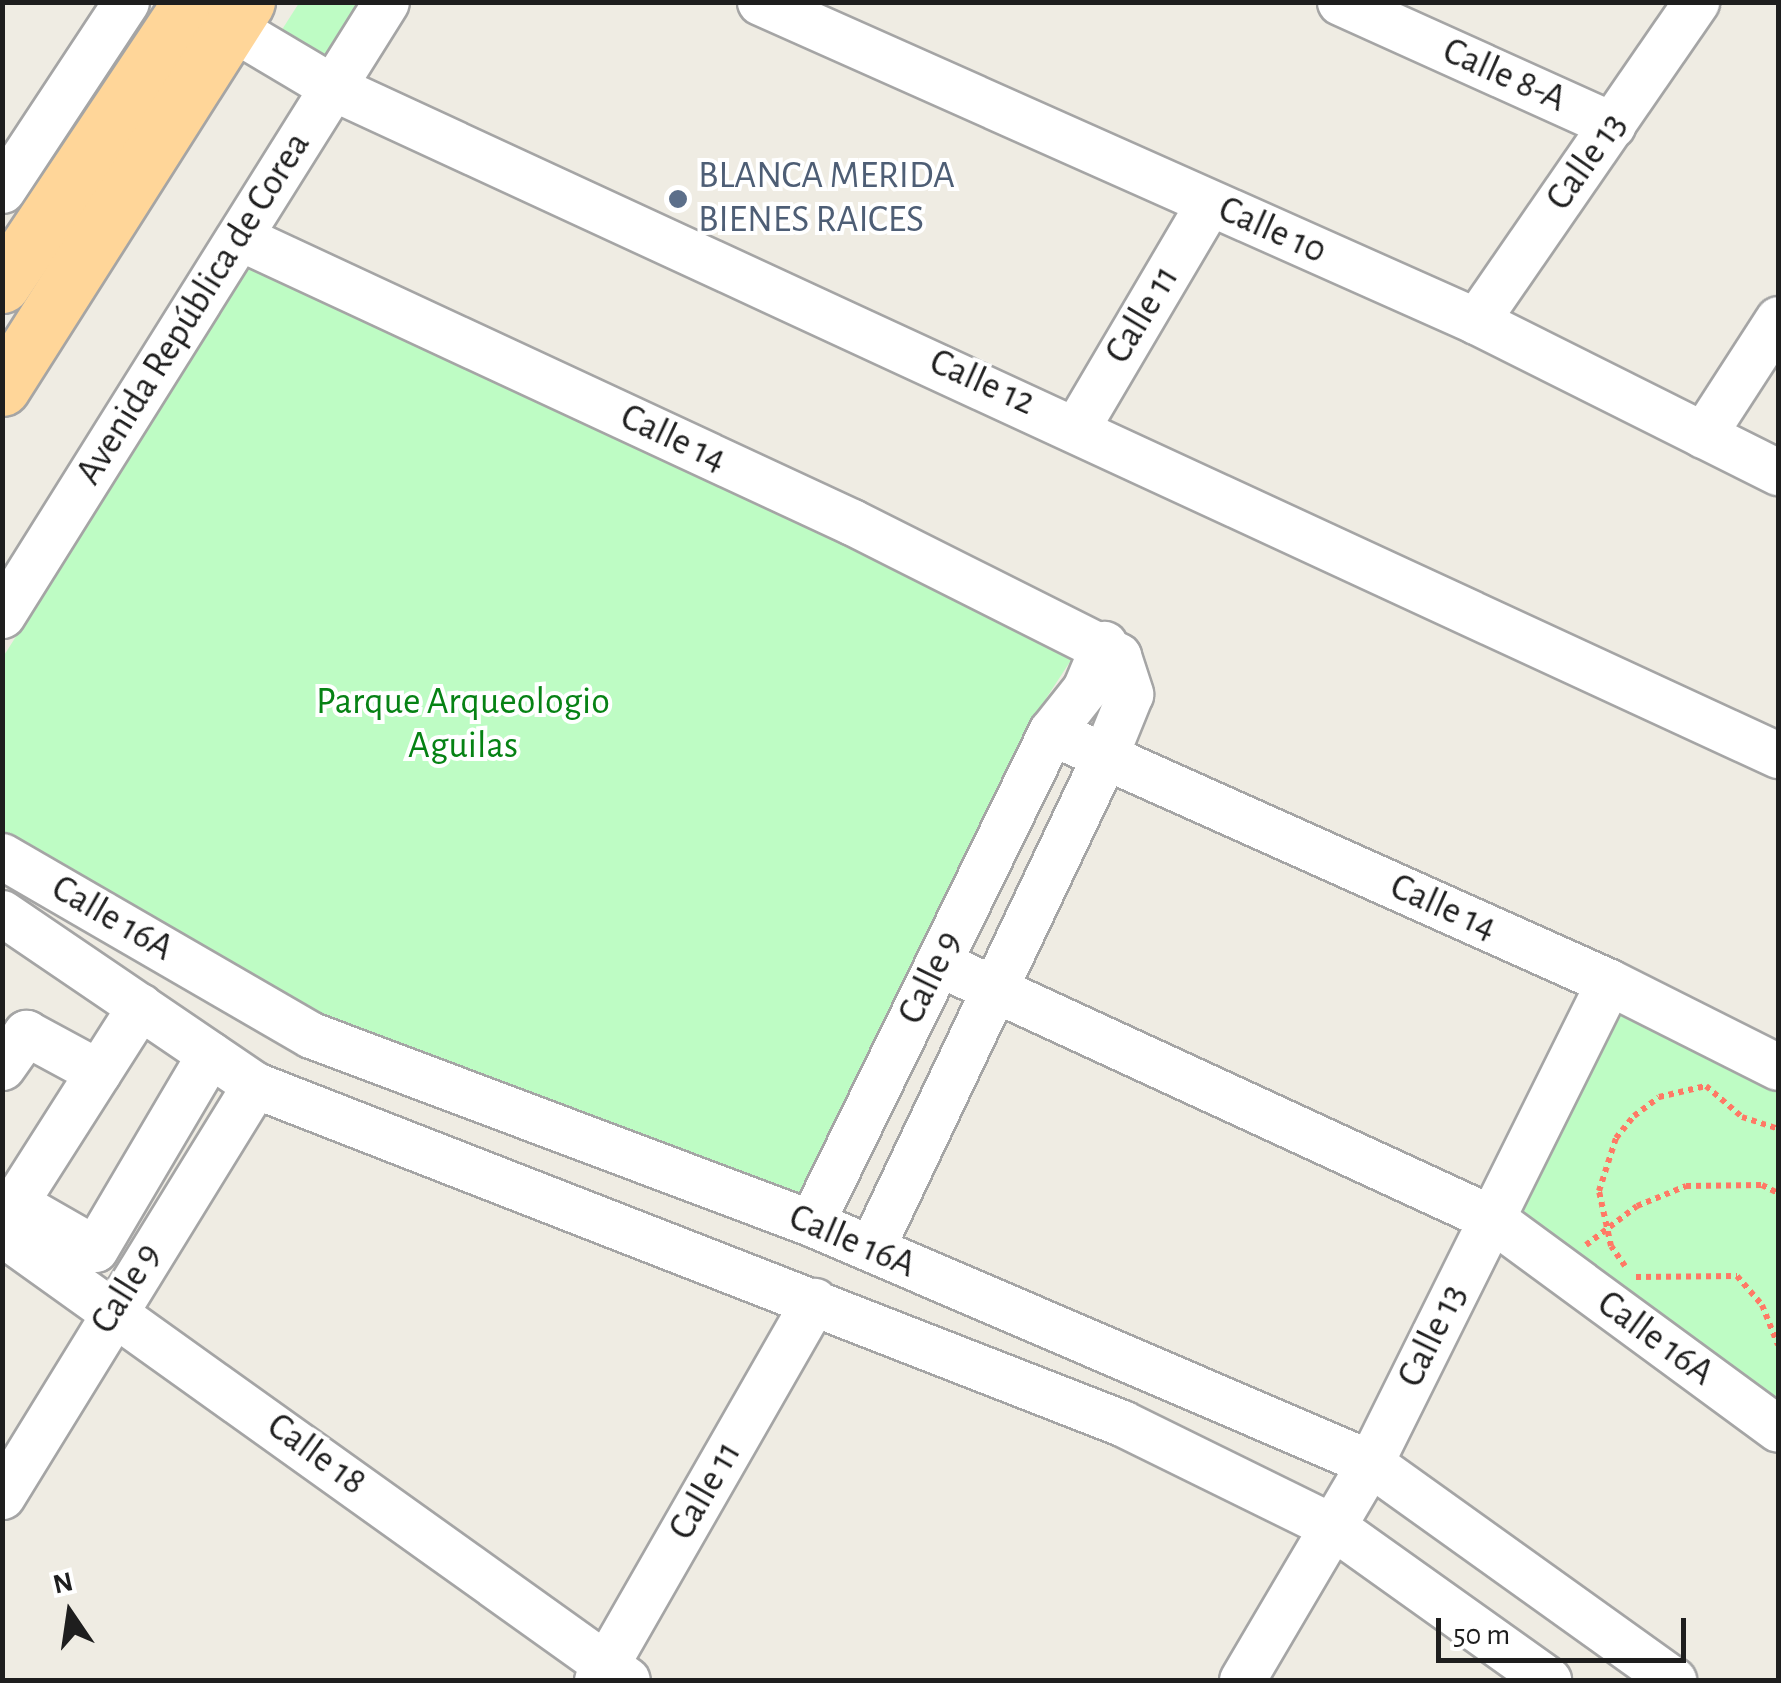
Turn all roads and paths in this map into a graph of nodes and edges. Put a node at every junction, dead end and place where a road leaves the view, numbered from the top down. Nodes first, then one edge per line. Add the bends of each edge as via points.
1 (126, 2) edge
2 (386, 2) edge
3 (760, 2) edge
4 (1340, 2) edge
5 (1696, 2) edge
6 (210, 8) edge
7 (332, 88) junction
8 (1614, 125) junction
9 (6, 174) edge
10 (1209, 203) junction
11 (241, 238) junction
12 (2, 286) edge
13 (1778, 319) edge
14 (1476, 320) junction
15 (2, 388) edge
16 (1076, 426) junction
17 (1703, 435) junction
18 (1778, 472) edge
19 (2, 615) edge
20 (1104, 644) junction
21 (1051, 732) junction
22 (1778, 756) edge
23 (1104, 758) junction
24 (2, 856) edge
25 (2, 913) edge
26 (938, 963) junction
27 (1609, 982) junction
28 (991, 987) junction
29 (140, 1006) junction
30 (210, 1054) junction
31 (2, 1067) edge
32 (1778, 1067) edge
33 (98, 1072) junction
34 (256, 1085) junction
35 (532, 1118) junction
36 (1778, 1129) edge
37 (513, 1185) junction
38 (1778, 1192) edge
39 (1491, 1218) junction
40 (7, 1220) edge
41 (810, 1223) junction
42 (1606, 1230) junction
43 (871, 1249) junction
44 (1556, 1266) junction
45 (814, 1302) junction
46 (115, 1308) junction
47 (1778, 1346) edge
48 (1778, 1428) edge
49 (1370, 1463) junction
50 (2, 1496) edge
51 (1335, 1528) junction
52 (610, 1676) edge
53 (1242, 1680) edge
54 (1548, 1680) edge
55 (1673, 1680) edge

1 - 9 street
2 - 7 street, Avenida República de Corea
3 - 10 street, Calle 10
4 - 8 street, Calle 8-A
5 - 8 street, Calle 13
6 - 7 street, Calle 12
6 - 12 main road
6 - 15 main road
7 - 11 street, Avenida República de Corea
7 - 16 street, Calle 12
8 - 14 street, Calle 13
10 - 14 street, Calle 10
10 - 16 street, Calle 11
11 - 19 street, Avenida República de Corea
11 - 20 street, Calle 14
13 - 17 street
14 - 17 street, Calle 10
16 - 22 street, Calle 12
17 - 18 street, Calle 10
20 - 21 street via 1086,689
20 - 23 street via 1118,656 1130,694
21 - 23 street, Calle 14
21 - 26 street, Calle 9
23 - 27 street, Calle 14
23 - 28 street, Calle 9
24 - 35 street, Calle 16A via 311,1035
25 - 29 street, Calle 16A
26 - 28 street, Calle 16A
26 - 41 street, Calle 9
27 - 32 street, Calle 14
27 - 39 street, Calle 13
28 - 39 street, Calle 16A
28 - 43 street, Calle 9
29 - 30 street, Calle 16A
29 - 33 street
30 - 34 street, Calle 16A
30 - 40 street via 95,1248
31 - 33 street via 26,1033
33 - 40 street
34 - 37 street, Calle 16A
34 - 46 street, Calle 9
35 - 37 street
35 - 41 street, Calle 16A
36 - 42 path via 1742,1117 1706,1086 1659,1097 1616,1138 1599,1191
37 - 45 street, Calle 16A
38 - 42 path via 1762,1185 1686,1186 1637,1206
39 - 44 street, Calle 16A
39 - 49 street, Calle 13
40 - 46 street, Calle 18
41 - 43 street, Calle 16A
42 - 44 path
42 - 47 path via 1633,1277 1738,1276 1762,1305
43 - 49 street, Calle 16A
44 - 48 street, Calle 16A
45 - 51 street, Calle 16A via 1122,1423
45 - 52 street, Calle 11
46 - 50 street, Calle 9
46 - 52 street, Calle 18
49 - 51 street, Calle 13
49 - 55 street, Calle 16A
51 - 53 street, Calle 13
51 - 54 street, Calle 16A

